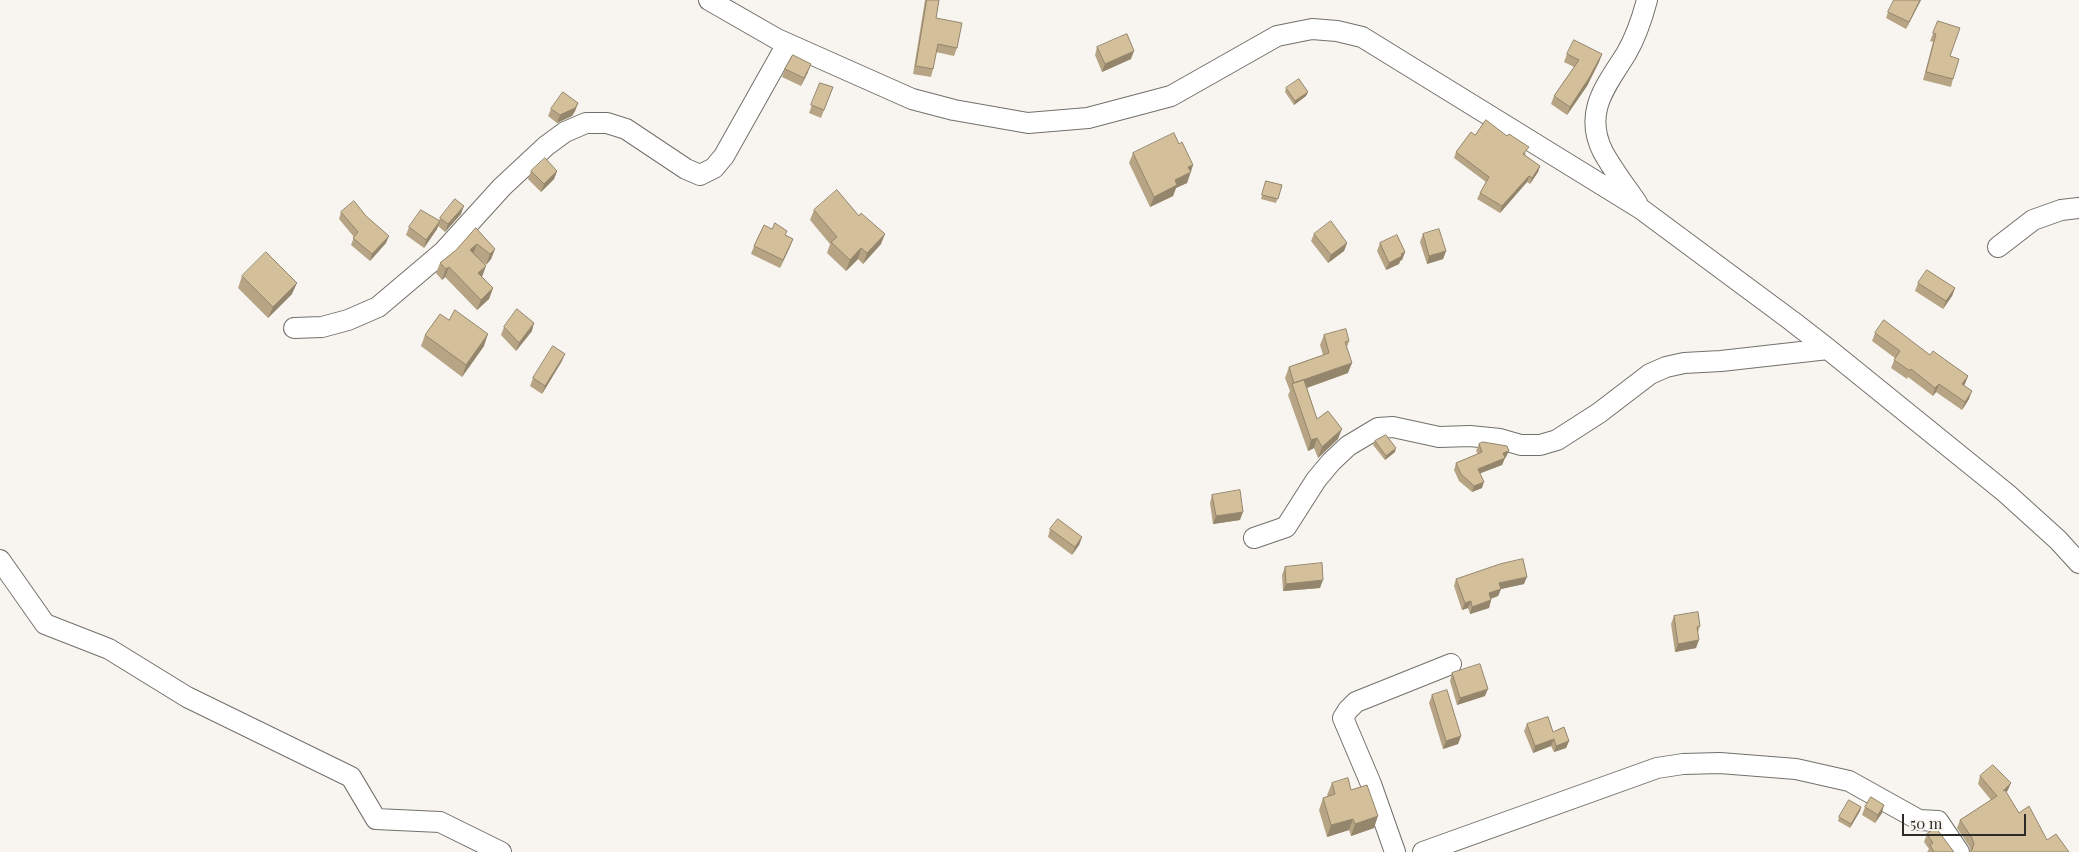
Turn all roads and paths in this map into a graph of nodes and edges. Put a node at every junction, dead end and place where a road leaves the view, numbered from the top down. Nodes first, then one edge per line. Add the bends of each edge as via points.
1 (709, 0) edge
2 (1647, 0) edge
3 (787, 44) junction
4 (2079, 208) edge
5 (1641, 209) junction
6 (1998, 248) dead end
7 (294, 328) dead end
8 (1828, 349) junction
9 (1254, 538) dead end
10 (0, 560) edge
11 (2079, 562) edge
12 (1451, 664) dead end
13 (501, 852) edge
14 (1395, 852) edge
15 (1423, 852) edge
16 (1959, 852) edge

1 - 3 street
2 - 5 street via 1642,21 1627,52 1598,101 1596,127 1603,151
3 - 5 street via 912,99 1028,123 1088,118 1171,96 1277,36 1312,29 1337,31 1362,38
3 - 7 street via 724,156 714,168 700,175 626,129 607,123 586,123 565,132 546,146 502,187 443,252 378,306 348,320 322,327
4 - 6 street via 2061,210 2033,220
5 - 8 street
8 - 9 street via 1666,367 1650,374 1557,440 1540,445 1470,436 1438,437 1393,427 1378,428 1348,446 1331,462 1286,527
8 - 11 street via 2006,493
10 - 13 street via 45,624 109,649 187,696 351,777 376,819 440,822
12 - 14 street via 1356,702 1344,718 1372,784
15 - 16 street via 1657,768 1704,763 1796,769 1849,781 1919,820 1938,821

